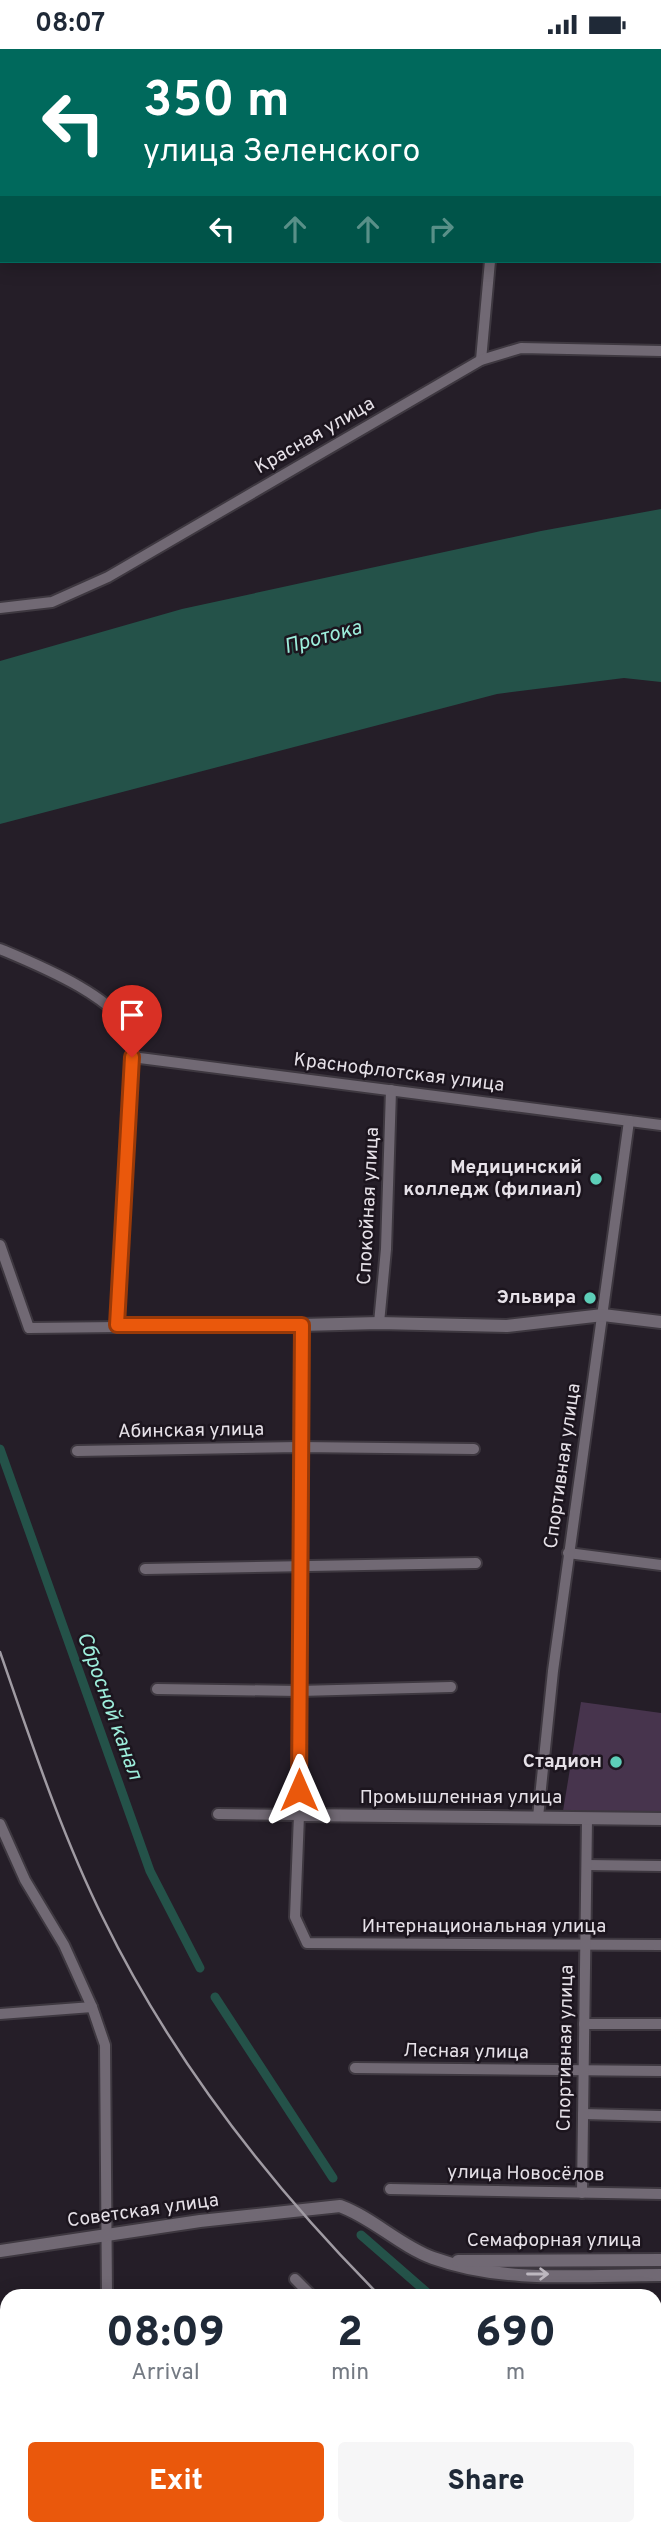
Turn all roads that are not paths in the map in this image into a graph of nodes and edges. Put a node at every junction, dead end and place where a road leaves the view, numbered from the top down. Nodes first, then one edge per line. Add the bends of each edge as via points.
1 (491, 263) edge
2 (661, 351) edge
3 (481, 359) junction
4 (0, 608) edge
5 (0, 949) edge
6 (132, 1057) junction
7 (391, 1090) junction
8 (629, 1121) junction
9 (661, 1125) edge
10 (0, 1245) edge
11 (603, 1315) junction
12 (379, 1322) junction
13 (661, 1322) edge
14 (117, 1325) junction
15 (302, 1325) junction
16 (299, 1447) junction
17 (474, 1449) dead end
18 (77, 1451) dead end
19 (568, 1553) junction
20 (476, 1563) dead end
21 (661, 1565) edge
22 (299, 1566) junction
23 (145, 1569) dead end
24 (451, 1688) dead end
25 (157, 1689) dead end
26 (299, 1691) junction
27 (218, 1814) dead end
28 (299, 1815) junction
29 (538, 1817) junction
30 (587, 1819) junction
31 (661, 1819) edge
32 (0, 1824) edge
33 (587, 1865) junction
34 (661, 1866) edge
35 (585, 1945) junction
36 (661, 1945) edge
37 (92, 2007) junction
38 (0, 2014) edge
39 (584, 2024) junction
40 (661, 2024) edge
41 (355, 2068) dead end
42 (584, 2071) junction
43 (661, 2071) edge
44 (583, 2114) junction
45 (661, 2116) edge
46 (390, 2189) dead end
47 (582, 2193) junction
48 (661, 2194) edge
49 (292, 2212) joint
50 (108, 2236) junction
51 (0, 2251) edge
52 (492, 2259) junction
53 (661, 2260) edge
54 (447, 2262) junction
55 (493, 2274) junction
56 (661, 2275) edge
57 (295, 2279) dead end
58 (107, 2289) edge
59 (305, 2289) edge

1 - 3 street
2 - 3 street, Красная улица via 521,348
3 - 4 street, Красная улица via 108,577 52,602
5 - 6 street via 82,988 129,1025
6 - 7 street, Краснофлотская улица
6 - 14 street
7 - 8 street, Краснофлотская улица
7 - 12 street, Спокойная улица
8 - 9 street, Краснофлотская улица
8 - 11 street, Спортивная улица
10 - 14 street via 29,1328
11 - 12 street via 507,1326
11 - 13 street
11 - 19 street, Спортивная улица
12 - 15 street
14 - 15 street
15 - 16 street
16 - 17 street, Абинская улица
16 - 18 street, Абинская улица
16 - 22 street
19 - 21 street
19 - 29 street, Спортивная улица
20 - 22 street
22 - 23 street
22 - 26 street
24 - 26 street
25 - 26 street
26 - 28 street
27 - 28 street, Промышленная улица
28 - 29 street, Промышленная улица
28 - 35 street, Интернациональная улица via 295,1917 307,1943
29 - 30 street, Промышленная улица
30 - 31 street, Промышленная улица
30 - 33 street, Спортивная улица
32 - 37 street via 24,1880 64,1945
33 - 34 street
33 - 35 street, Спортивная улица
35 - 36 street, Интернациональная улица
35 - 39 street, Спортивная улица
37 - 38 street
37 - 50 street via 105,2045
39 - 40 street
39 - 42 street, Спортивная улица
41 - 42 street, Лесная улица
42 - 43 street, Лесная улица
42 - 44 street, Спортивная улица
44 - 45 street
44 - 47 street, Спортивная улица
46 - 47 street, улица Новосёлов
47 - 48 street, улица Новосёлов
49 - 50 street, Советская улица
49 - 54 street, Семафорная улица via 340,2206
50 - 51 street, Советская улица
50 - 58 street
52 - 53 street, Семафорная улица
52 - 54 street, Семафорная улица
52 - 55 street via 484,2266
54 - 55 street, Семафорная улица
55 -> 56 street, Семафорная улица
57 - 59 street

